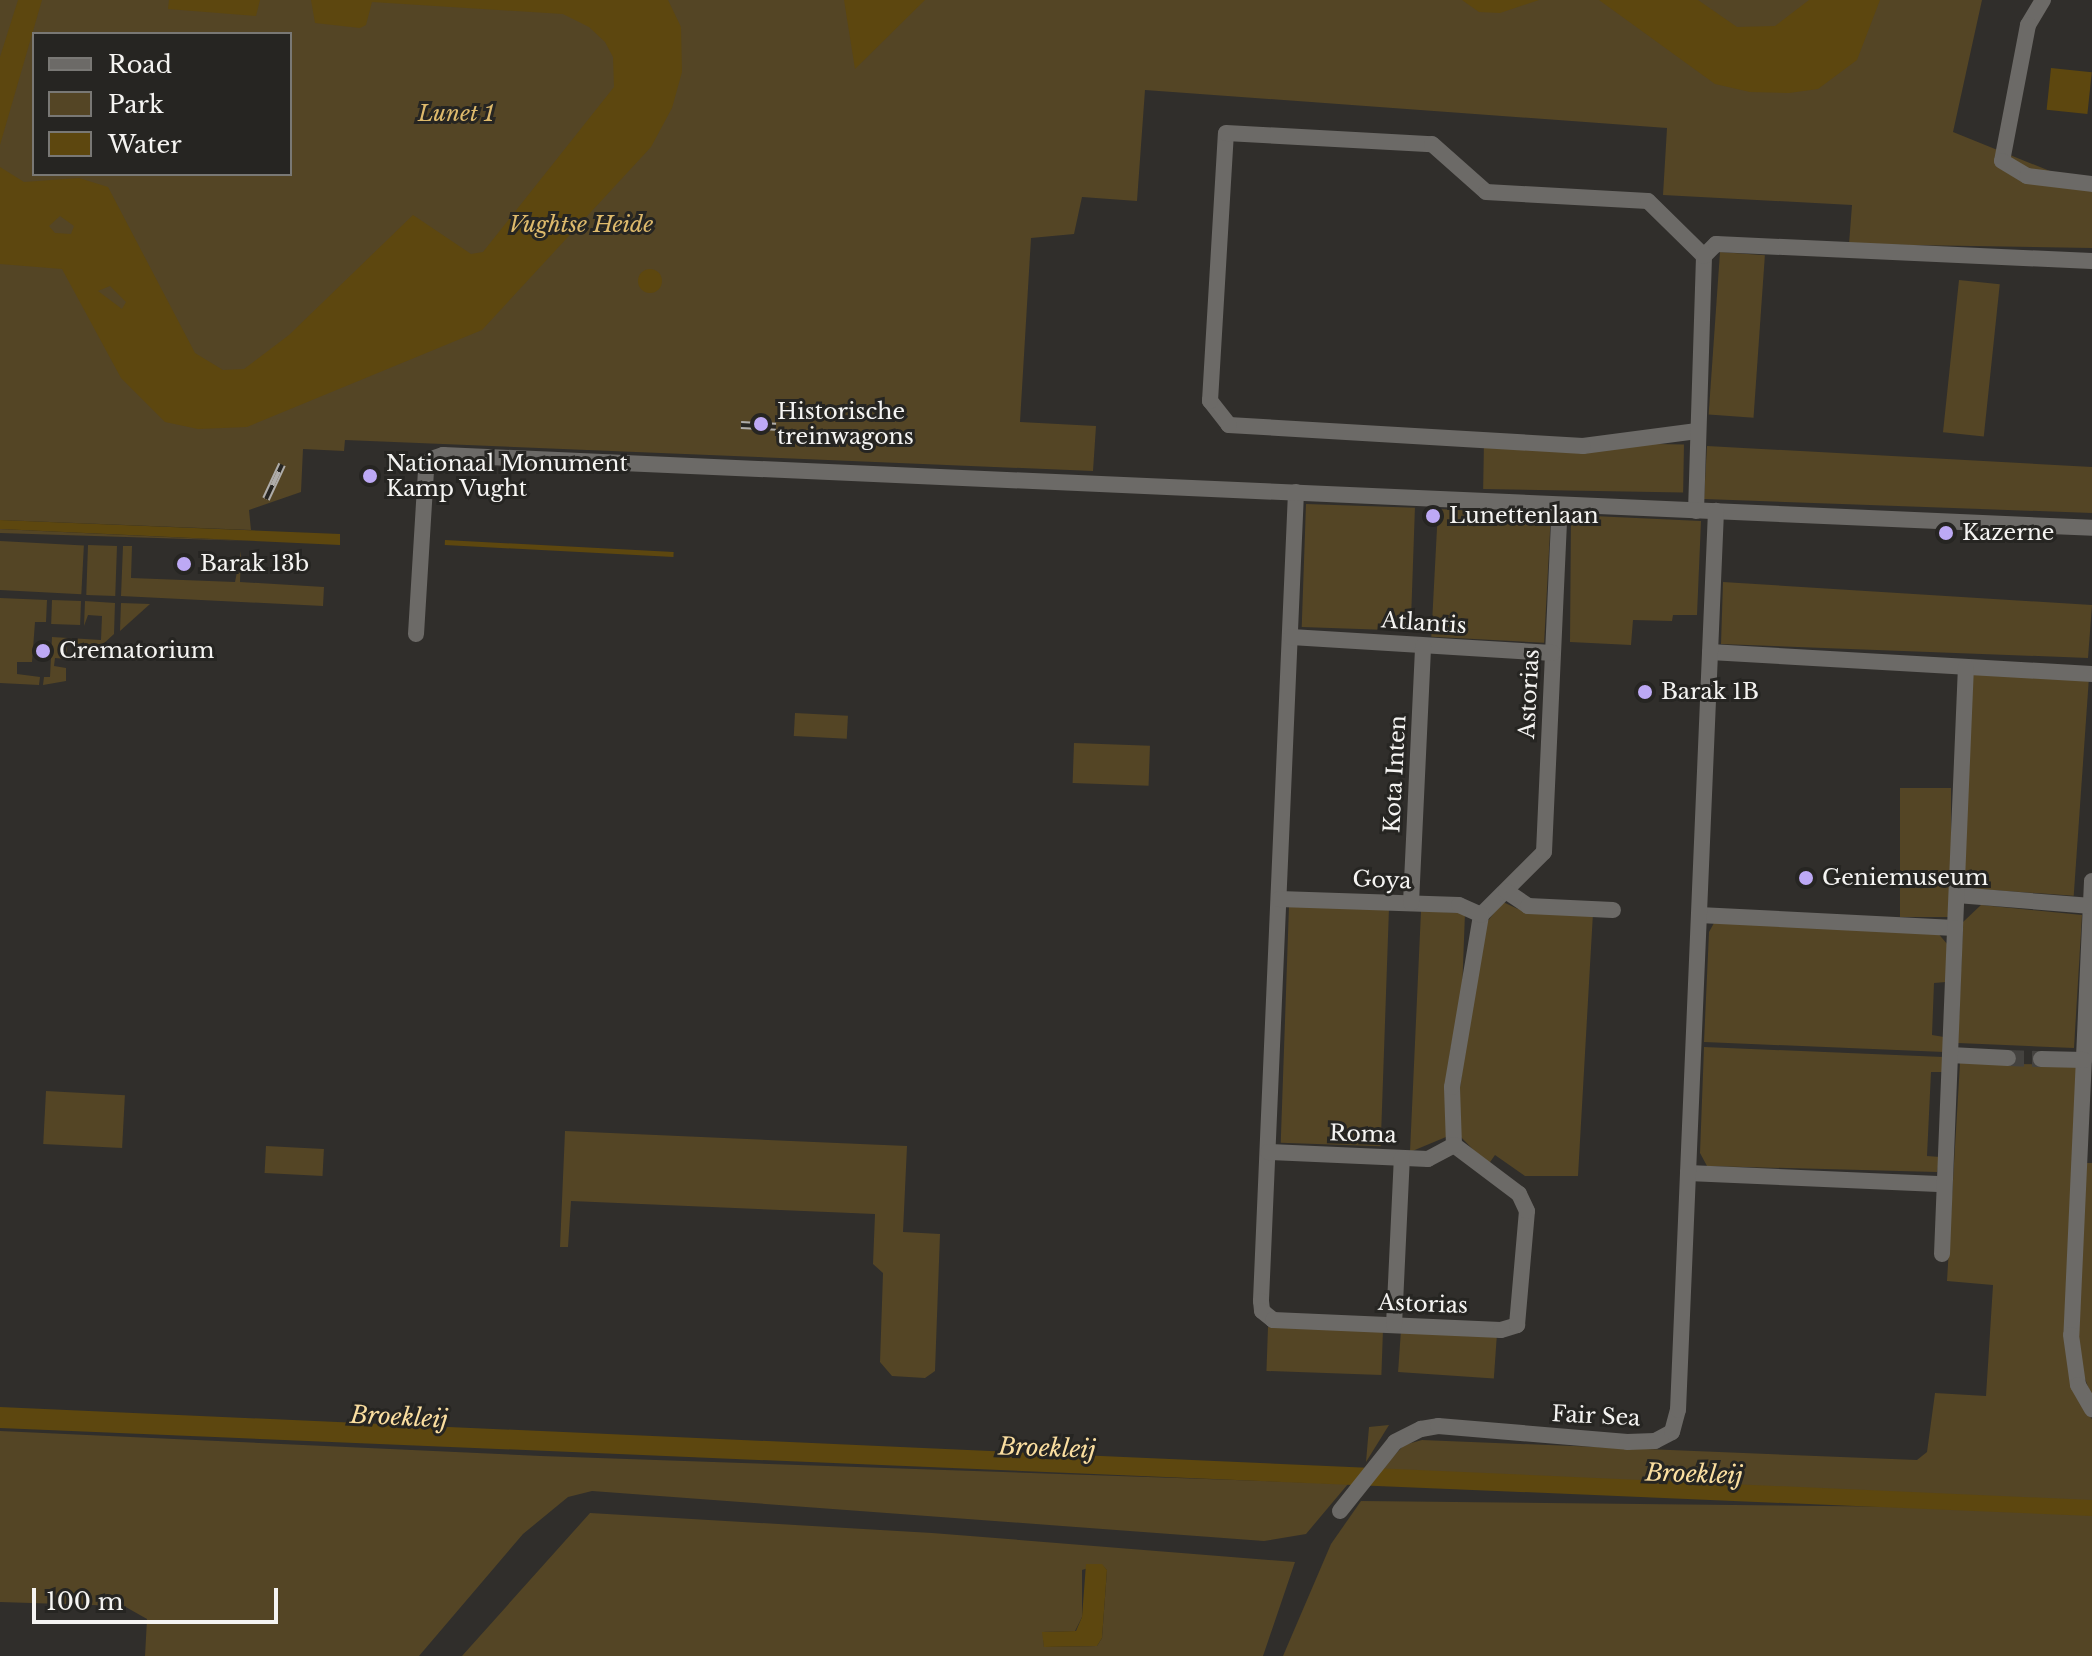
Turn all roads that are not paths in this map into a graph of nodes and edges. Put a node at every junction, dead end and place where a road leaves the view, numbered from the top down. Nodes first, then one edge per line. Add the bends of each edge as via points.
1 (2043, 0) edge
2 (2092, 184) edge
3 (1704, 256) junction
4 (2092, 261) edge
5 (1697, 431) junction
6 (1296, 492) junction
7 (1560, 505) junction
8 (1696, 511) junction
9 (1716, 511) junction
10 (2092, 528) edge
11 (416, 634) dead end
12 (1291, 637) junction
13 (1423, 646) junction
14 (1710, 652) junction
15 (1553, 653) junction
16 (1966, 667) junction
17 (2092, 674) edge
18 (2092, 881) edge
19 (1506, 891) junction
20 (1957, 895) junction
21 (1279, 899) junction
22 (1411, 903) junction
23 (2091, 906) edge
24 (1613, 910) dead end
25 (1481, 915) junction
26 (1699, 915) junction
27 (1955, 928) junction
28 (1950, 1055) junction
29 (2008, 1058) tunnel mouth
30 (2041, 1059) tunnel mouth
31 (2084, 1060) junction
32 (1454, 1145) junction
33 (1268, 1152) junction
34 (1402, 1158) junction
35 (1688, 1173) junction
36 (1944, 1184) junction
37 (1942, 1254) dead end
38 (1394, 1325) junction
39 (2092, 1409) edge
40 (1340, 1511) dead end

1 - 2 street via 2028,25 2002,161 2027,176
3 - 4 street via 1716,244
3 - 5 street
3 - 5 street via 1648,201 1486,192 1432,144 1226,133 1210,401 1229,425 1583,446
5 - 8 street
6 - 7 street
6 - 11 street via 443,455 431,459 426,471
6 - 12 street, Astorias
7 - 8 street
7 - 15 street, Astorias
8 - 9 street
9 - 10 street
9 - 14 street
12 - 13 street, Atlantis
12 - 21 street, Astorias
13 - 15 street, Atlantis
13 - 22 street, Kota Inten
14 - 16 street
14 - 26 street
15 - 19 street, Astorias via 1544,852
16 - 17 street
16 - 20 street
18 - 23 street
19 - 24 street via 1528,906
19 - 25 street, Astorias
20 - 23 street
20 - 27 street
21 - 22 street, Goya
21 - 33 street, Astorias
22 - 25 street, Goya via 1459,905
23 - 31 street
25 - 32 street via 1452,1087
26 - 27 street
26 - 35 street
27 - 28 street
28 - 29 street
28 - 36 street
30 - 31 street
31 - 39 street via 2071,1335 2078,1385
32 - 34 street, Roma via 1428,1159
32 - 38 street, Astorias via 1523,1201 1517,1325 1501,1330
33 - 34 street, Roma
33 - 38 street, Astorias via 1262,1311 1273,1320
34 - 38 street
35 - 36 street
35 - 40 street, Fair Sea via 1678,1410 1672,1432 1655,1441 1627,1442 1438,1426 1406,1435
36 - 37 street

